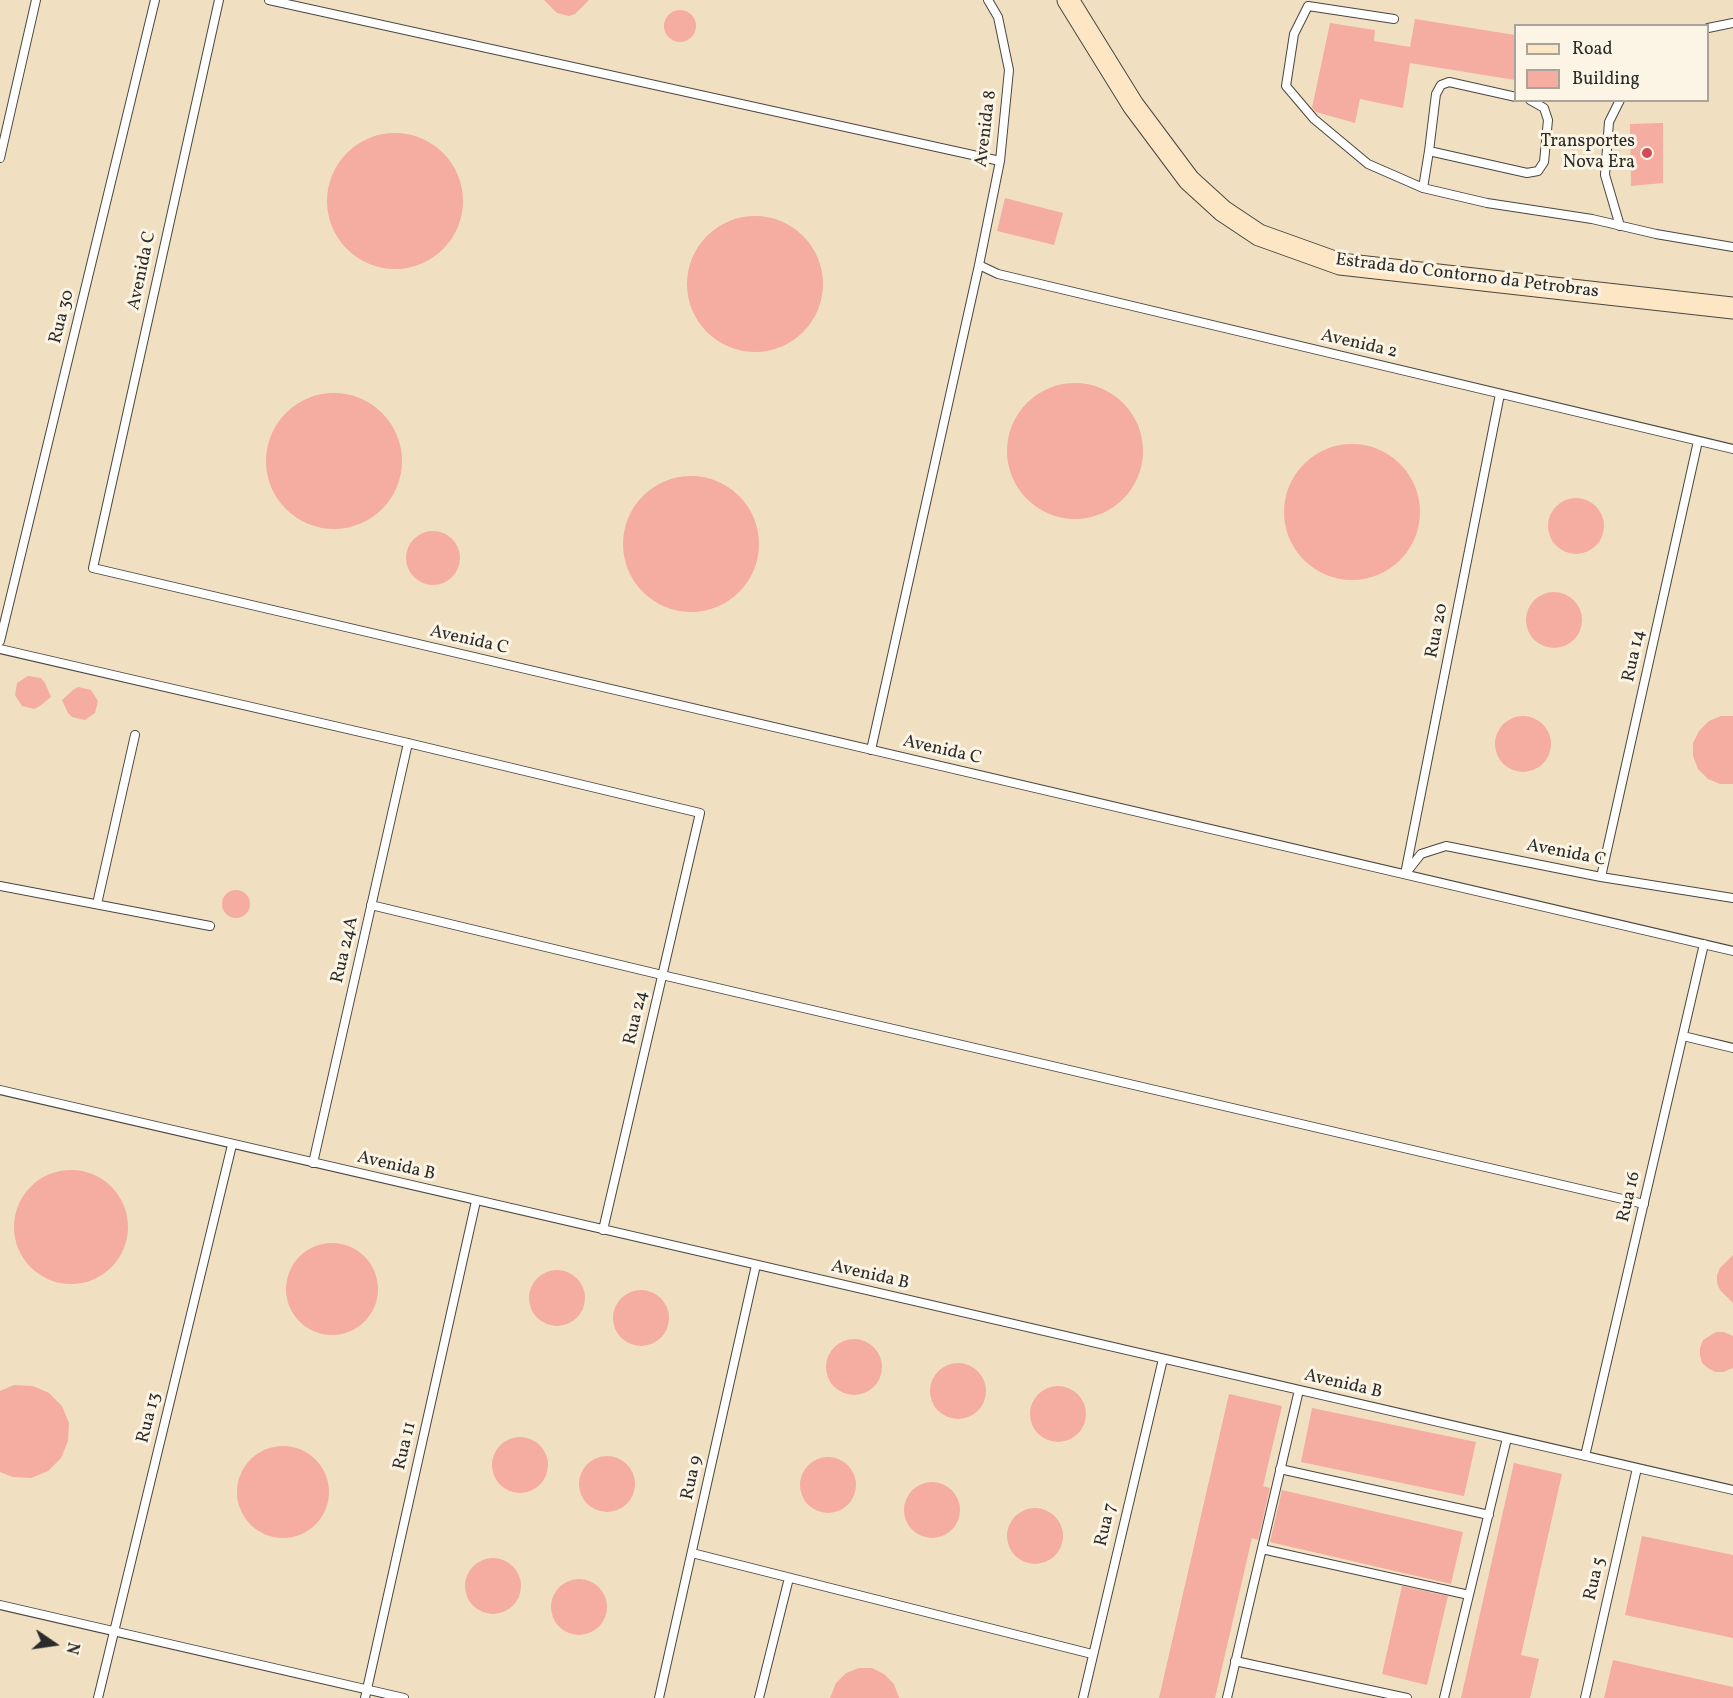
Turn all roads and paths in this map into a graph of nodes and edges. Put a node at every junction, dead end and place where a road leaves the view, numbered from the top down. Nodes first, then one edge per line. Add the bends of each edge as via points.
1 (36, 0) edge
2 (155, 0) edge
3 (219, 0) edge
4 (269, 0) edge
5 (988, 0) edge
6 (1068, 0) edge
7 (1394, 19) dead end
8 (1733, 23) edge
9 (1709, 28) edge
10 (1514, 97) edge
11 (1534, 102) edge
12 (1619, 102) edge
13 (1429, 151) junction
14 (0, 158) edge
15 (1000, 161) junction
16 (1424, 188) junction
17 (1620, 226) junction
18 (1733, 247) edge
19 (979, 265) junction
20 (1733, 308) edge
21 (1500, 394) junction
22 (1698, 441) junction
23 (1733, 449) edge
24 (0, 641) edge
25 (0, 649) edge
26 (135, 735) dead end
27 (408, 743) junction
28 (871, 750) junction
29 (1405, 874) junction
30 (1601, 877) junction
31 (0, 886) edge
32 (1733, 898) edge
33 (98, 904) junction
34 (372, 905) junction
35 (210, 926) dead end
36 (1704, 944) junction
37 (1733, 951) edge
38 (662, 975) junction
39 (1683, 1036) junction
40 (1733, 1048) edge
41 (0, 1090) edge
42 (232, 1145) junction
43 (313, 1163) junction
44 (476, 1201) junction
45 (1644, 1204) junction
46 (603, 1230) junction
47 (756, 1265) junction
48 (1163, 1359) junction
49 (1299, 1390) junction
50 (1507, 1438) junction
51 (1585, 1456) junction
52 (1637, 1468) junction
53 (1280, 1469) junction
54 (1733, 1490) edge
55 (1489, 1515) junction
56 (1262, 1549) junction
57 (692, 1553) junction
58 (789, 1578) junction
59 (1469, 1595) junction
60 (0, 1605) edge
61 (114, 1631) junction
62 (1092, 1654) junction
63 (1235, 1661) junction
64 (366, 1694) edge
65 (98, 1698) edge
66 (404, 1698) edge
67 (659, 1698) edge
68 (759, 1698) edge
69 (1083, 1698) edge
70 (1227, 1698) edge
71 (1407, 1698) edge
72 (1444, 1698) edge
73 (1585, 1698) edge

1 - 14 lane
2 - 24 lane, Rua 30
3 - 28 lane, Avenida C via 93,568
4 - 15 lane
5 - 15 lane, Avenida 8 via 998,17 1009,70
6 - 20 main road, Estrada do Contorno da Petrobras via 1133,105 1189,180 1223,211 1259,235 1340,264
7 - 16 lane via 1308,6 1294,34 1287,86 1314,119 1368,164
8 - 9 lane
10 - 13 lane via 1449,82 1441,85 1436,94
11 - 13 lane via 1544,108 1548,120 1544,162 1538,171 1527,173
12 - 17 lane via 1609,122 1605,175
13 - 16 lane
15 - 19 lane, Avenida 8
16 - 17 lane
17 - 18 lane
19 - 21 lane, Avenida 2 via 998,274
19 - 28 lane, Avenida 8
21 - 22 lane, Avenida 2
21 - 29 lane, Rua 20
22 - 23 lane, Avenida 2
22 - 30 lane, Rua 14
25 - 27 lane
26 - 33 lane
27 - 34 lane, Rua 24A
27 - 38 lane, Rua 24 via 700,813
28 - 29 lane, Avenida C
29 - 30 lane, Avenida C via 1421,854 1446,846
29 - 36 lane, Avenida C
30 - 32 lane, Avenida C
31 - 33 lane
33 - 35 lane
34 - 38 lane
34 - 43 lane, Rua 24A
36 - 37 lane, Avenida C
36 - 39 lane, Rua 16
38 - 45 lane
38 - 46 lane, Rua 24
39 - 40 lane
39 - 45 lane, Rua 16
41 - 42 lane, Avenida B
42 - 43 lane, Avenida B
42 - 61 lane, Rua 13
43 - 44 lane, Avenida B
44 - 46 lane, Avenida B
44 - 64 lane, Rua 11
45 - 51 lane, Rua 16
46 - 47 lane, Avenida B
47 - 48 lane, Avenida B
47 - 57 lane, Rua 9
48 - 49 lane, Avenida B
48 - 62 lane, Rua 7
49 - 50 lane, Avenida B
49 - 53 lane
50 - 51 lane, Avenida B
50 - 55 lane
51 - 52 lane, Avenida B
52 - 54 lane, Avenida B
52 - 73 lane, Rua 5
53 - 55 lane
53 - 56 lane
55 - 59 lane
56 - 59 lane
56 - 63 lane
57 - 58 lane
57 - 67 lane, Rua 9
58 - 62 lane
58 - 68 lane
59 - 72 lane
60 - 61 lane
61 - 64 lane
61 - 65 lane, Rua 13
62 - 69 lane, Rua 7
63 - 70 lane
63 - 71 lane
64 - 66 lane

